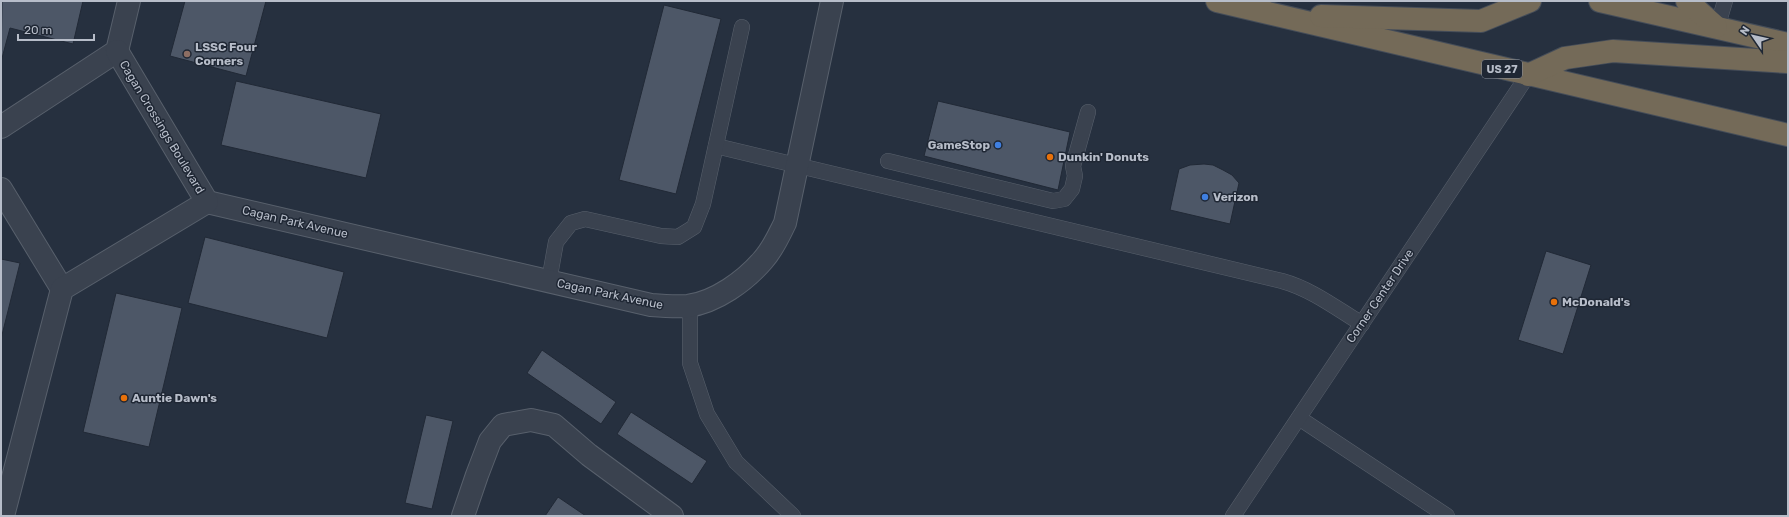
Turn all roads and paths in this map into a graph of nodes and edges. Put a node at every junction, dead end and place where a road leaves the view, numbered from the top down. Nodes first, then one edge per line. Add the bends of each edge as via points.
1 (129, 1) edge
2 (832, 1) edge
3 (1216, 1) edge
4 (1530, 1) edge
5 (1600, 1) edge
6 (1687, 1) edge
7 (1725, 1) edge
8 (1276, 15) junction
9 (742, 27) dead end
10 (1717, 28) junction
11 (1788, 44) edge
12 (117, 51) junction
13 (1788, 62) edge
14 (1528, 75) junction
15 (1088, 112) dead end
16 (1, 127) edge
17 (1788, 135) edge
18 (716, 146) junction
19 (888, 161) dead end
20 (798, 166) junction
21 (1, 189) edge
22 (207, 202) junction
23 (549, 281) junction
24 (62, 289) junction
25 (690, 306) junction
26 (1362, 324) junction
27 (1299, 418) junction
28 (3, 516) edge
29 (463, 516) edge
30 (672, 516) edge
31 (792, 516) edge
32 (1233, 516) edge
33 (1447, 516) edge

1 - 12 street, Cagan Crossings Boulevard
2 - 20 street, Cagan Park Avenue
3 - 8 highway, US 27
4 - 8 highway via 1481,21
5 - 10 highway
6 - 10 highway
7 - 10 lane
8 - 14 highway, US 27
9 - 18 lane
10 - 11 highway
12 - 16 street, Cagan Crossings Boulevard
12 - 22 street, Cagan Crossings Boulevard
13 - 14 highway via 1612,51 1565,58
14 - 17 highway, US 27
14 - 26 lane, Corner Center Drive
15 - 19 lane via 1074,166 1072,189 1064,199 1053,201
18 - 20 lane
18 - 23 lane via 703,204 694,227 678,237 662,236 585,219 572,223 556,242
20 - 25 street, Cagan Park Avenue via 785,223 764,259 730,289
20 - 26 lane via 1282,281 1320,297
21 - 24 street
22 - 23 street, Cagan Park Avenue
22 - 24 street, Cagan Crossings Boulevard
23 - 25 street, Cagan Park Avenue via 651,305
24 - 28 street
25 - 31 lane via 690,363 707,414 736,462
26 - 27 lane, Corner Center Drive
27 - 32 lane, Corner Center Drive
27 - 33 lane
29 - 30 street via 490,441 503,425 531,420 554,425 589,455

